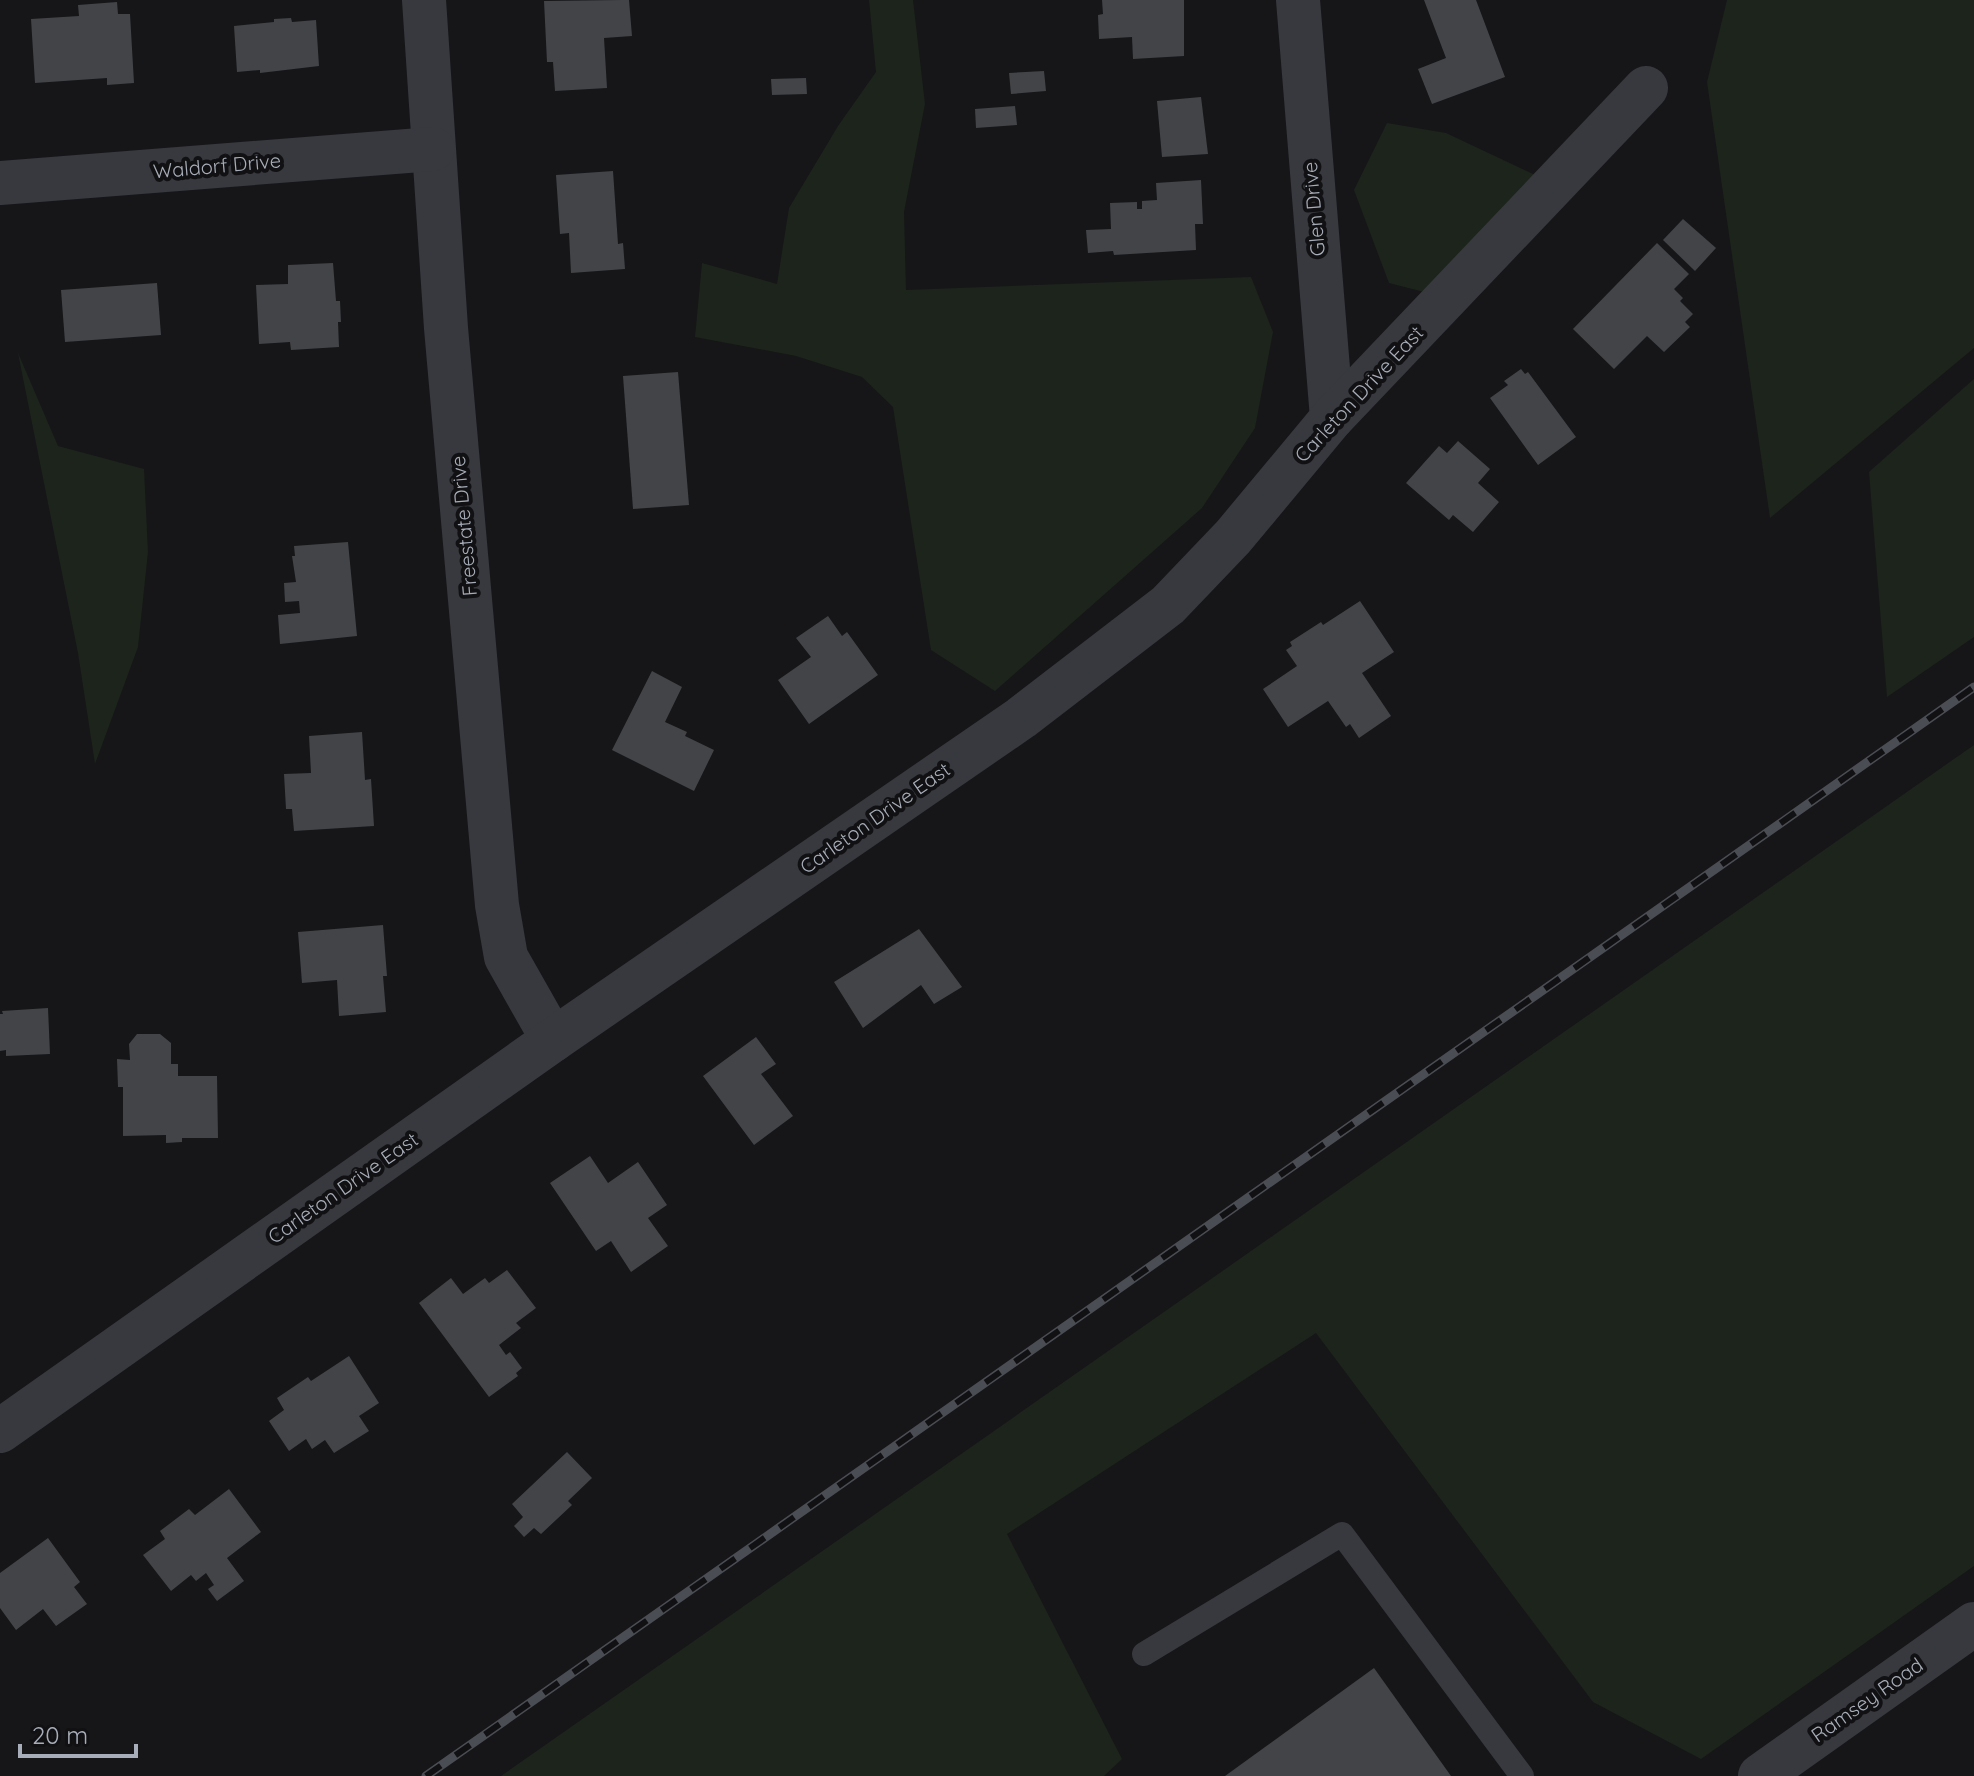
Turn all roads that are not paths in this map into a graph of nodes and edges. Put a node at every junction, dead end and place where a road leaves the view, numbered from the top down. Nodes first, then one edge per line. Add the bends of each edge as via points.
1 (424, 0) edge
2 (1298, 0) edge
3 (1646, 88) dead end
4 (433, 149) junction
5 (0, 183) edge
6 (1332, 418) junction
7 (553, 1040) junction
8 (0, 1431) edge
9 (1974, 1624) edge
10 (1144, 1654) dead end
11 (1522, 1776) edge
12 (1760, 1776) edge

1 - 4 street, Freestate Drive
2 - 6 street, Glen Drive
3 - 6 street, Carleton Drive East
4 - 5 street, Waldorf Drive
4 - 7 street, Freestate Drive via 497,905 506,957
6 - 7 street, Carleton Drive East via 1233,537 1168,605 1021,718
7 - 8 street, Carleton Drive East
9 - 12 street, Ramsey Road
10 - 11 lane via 1342,1534

